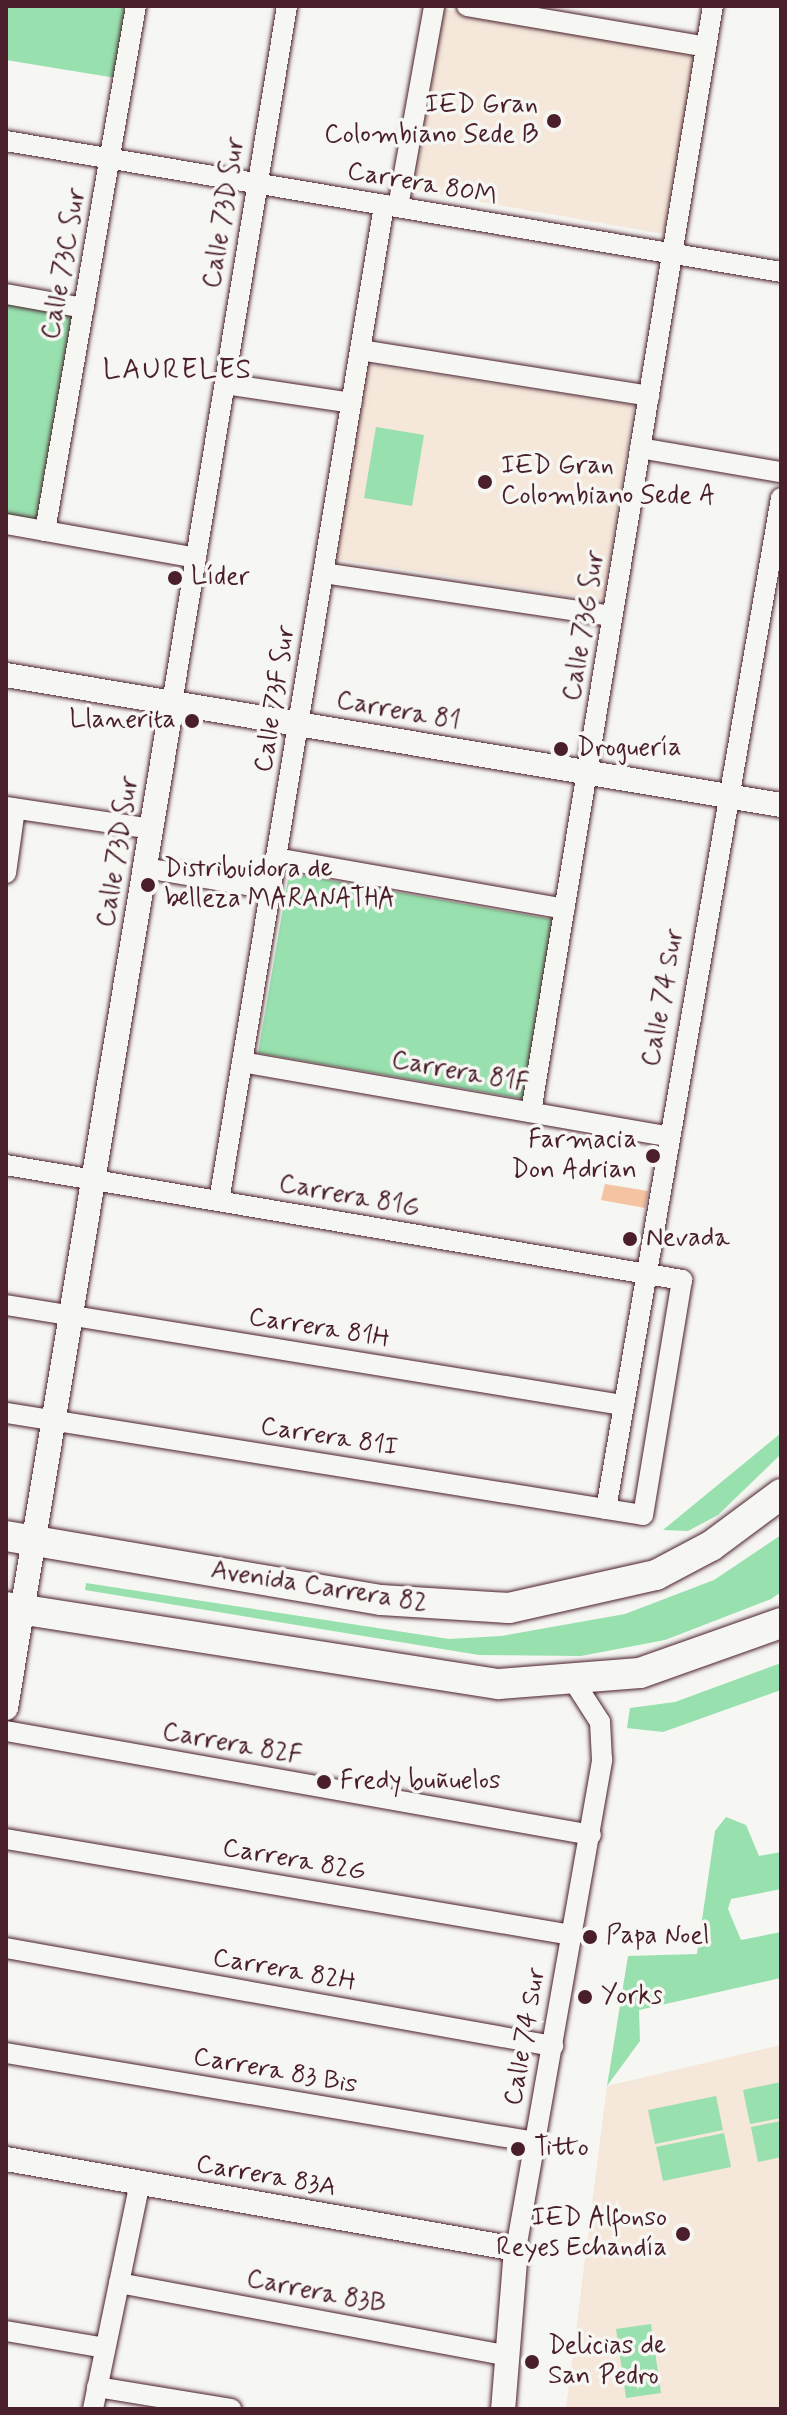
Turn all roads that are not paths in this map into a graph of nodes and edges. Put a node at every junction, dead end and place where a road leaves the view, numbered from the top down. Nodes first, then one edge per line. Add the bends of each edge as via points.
1 (136, 6) edge
2 (287, 6) edge
3 (434, 6) edge
4 (467, 6) edge
5 (713, 6) edge
6 (706, 47) junction
7 (6, 141) edge
8 (110, 158) junction
9 (258, 183) junction
10 (391, 206) junction
11 (672, 254) junction
12 (781, 272) edge
13 (6, 294) edge
14 (84, 308) junction
15 (360, 350) junction
16 (225, 384) junction
17 (649, 396) junction
18 (352, 403) junction
19 (640, 448) junction
20 (781, 472) edge
21 (781, 498) edge
22 (6, 524) edge
23 (45, 531) junction
24 (196, 558) junction
25 (324, 573) junction
26 (612, 616) junction
27 (6, 675) edge
28 (172, 703) junction
29 (299, 724) junction
30 (587, 772) junction
31 (729, 796) junction
32 (781, 805) edge
33 (10, 808) edge
34 (151, 829) junction
35 (276, 858) junction
36 (145, 868) junction
37 (6, 873) edge
38 (271, 889) junction
39 (565, 909) junction
40 (242, 1062) junction
41 (531, 1112) junction
42 (668, 1136) junction
43 (6, 1165) edge
44 (93, 1180) junction
45 (219, 1201) junction
46 (644, 1274) junction
47 (6, 1305) edge
48 (70, 1316) junction
49 (623, 1405) junction
50 (6, 1413) edge
51 (53, 1420) junction
52 (781, 1494) edge
53 (606, 1509) junction
54 (643, 1515) joint
55 (20, 1538) edge
56 (14, 1608) edge
57 (781, 1623) edge
58 (575, 1683) junction
59 (6, 1708) edge
60 (6, 1731) edge
61 (591, 1835) junction
62 (6, 1839) edge
63 (572, 1935) junction
64 (6, 1948) edge
65 (553, 2046) junction
66 (6, 2053) edge
67 (535, 2142) junction
68 (6, 2159) edge
69 (140, 2183) junction
70 (516, 2249) junction
71 (119, 2283) junction
72 (6, 2332) edge
73 (105, 2348) junction
74 (503, 2355) junction
75 (97, 2387) junction
76 (93, 2409) edge
77 (231, 2409) edge
78 (503, 2409) edge

1 - 8 street, Calle 73C Sur
2 - 9 street, Calle 73D Sur
3 - 10 street, Calle 73F Sur
4 - 6 street
5 - 6 street, Calle 73G Sur
6 - 11 street, Calle 73G Sur
7 - 8 street, Carrera 80M
8 - 9 street, Carrera 80M
8 - 14 street, Calle 73C Sur
9 - 10 street, Carrera 80M
9 - 16 street, Calle 73D Sur
10 - 11 street, Carrera 80M
10 - 15 street, Calle 73F Sur
11 - 12 street, Carrera 80M
11 - 17 street, Calle 73G Sur
13 - 14 street
14 - 23 street, Calle 73C Sur
15 - 17 street
15 - 18 street, Calle 73F Sur
16 - 18 street
16 - 24 street, Calle 73D Sur
17 - 19 street, Calle 73G Sur
18 - 25 street, Calle 73F Sur
19 - 20 street
19 - 26 street, Calle 73G Sur
21 - 31 street, Calle 74 Sur
22 - 23 street
23 - 24 street
24 - 28 street, Calle 73D Sur
25 - 26 street
25 - 29 street, Calle 73F Sur
26 - 30 street, Calle 73G Sur
27 - 28 street, Carrera 81
28 - 29 street, Carrera 81
28 - 34 street, Calle 73D Sur
29 - 30 street, Carrera 81
29 - 35 street, Calle 73F Sur
30 - 31 street, Carrera 81
30 - 39 street, Calle 73G Sur
31 - 32 street, Carrera 81
31 - 42 street, Calle 74 Sur
33 - 34 street
33 - 37 street
34 - 36 street, Calle 73D Sur
35 - 38 street, Calle 73F Sur
35 - 39 street
36 - 38 street
36 - 44 street, Calle 73D Sur
38 - 40 street, Calle 73F Sur
39 - 41 street, Calle 73G Sur
40 - 41 street, Carrera 81F
40 - 45 street, Calle 73F Sur
41 - 42 street, Carrera 81F
42 - 46 street, Calle 74 Sur
43 - 44 street, Carrera 81G
44 - 45 street, Carrera 81G
44 - 48 street, Calle 73D Sur
45 - 46 street, Carrera 81G
46 - 49 street, Calle 74 Sur
46 - 54 street, Carrera 81G via 682,1280
47 - 48 street, Carrera 81H
48 - 49 street, Carrera 81H
48 - 51 street, Calle 73D Sur
49 - 53 street, Calle 74 Sur
50 - 51 street, Carrera 81I
51 - 53 street, Carrera 81I
51 - 55 street, Calle 73D Sur
52 - 55 main road, Avenida Carrera 82 via 711,1546 632,1584 548,1604 470,1610
53 - 54 street, Carrera 81I
55 - 56 street, Calle 73D Sur
56 - 58 main road via 448,1681
56 - 59 street, Calle 73D Sur
57 - 58 main road via 675,1665
58 - 61 street, Calle 74 Sur via 603,1736
60 - 61 street, Carrera 82F
61 - 63 street, Calle 74 Sur
62 - 63 street, Carrera 82G
63 - 65 street, Calle 74 Sur
64 - 65 street, Carrera 82H
65 - 67 street, Calle 74 Sur
66 - 67 street, Carrera 83 Bis
67 - 70 street, Calle 74 Sur
68 - 69 street, Carrera 83A
69 - 70 street, Carrera 83A
69 - 71 street
70 - 74 street, Calle 74 Sur
71 - 73 street
71 - 74 street, Carrera 83B
72 - 73 street
73 - 75 street
74 - 78 street, Calle 74 Sur
75 - 76 street
75 - 77 street

